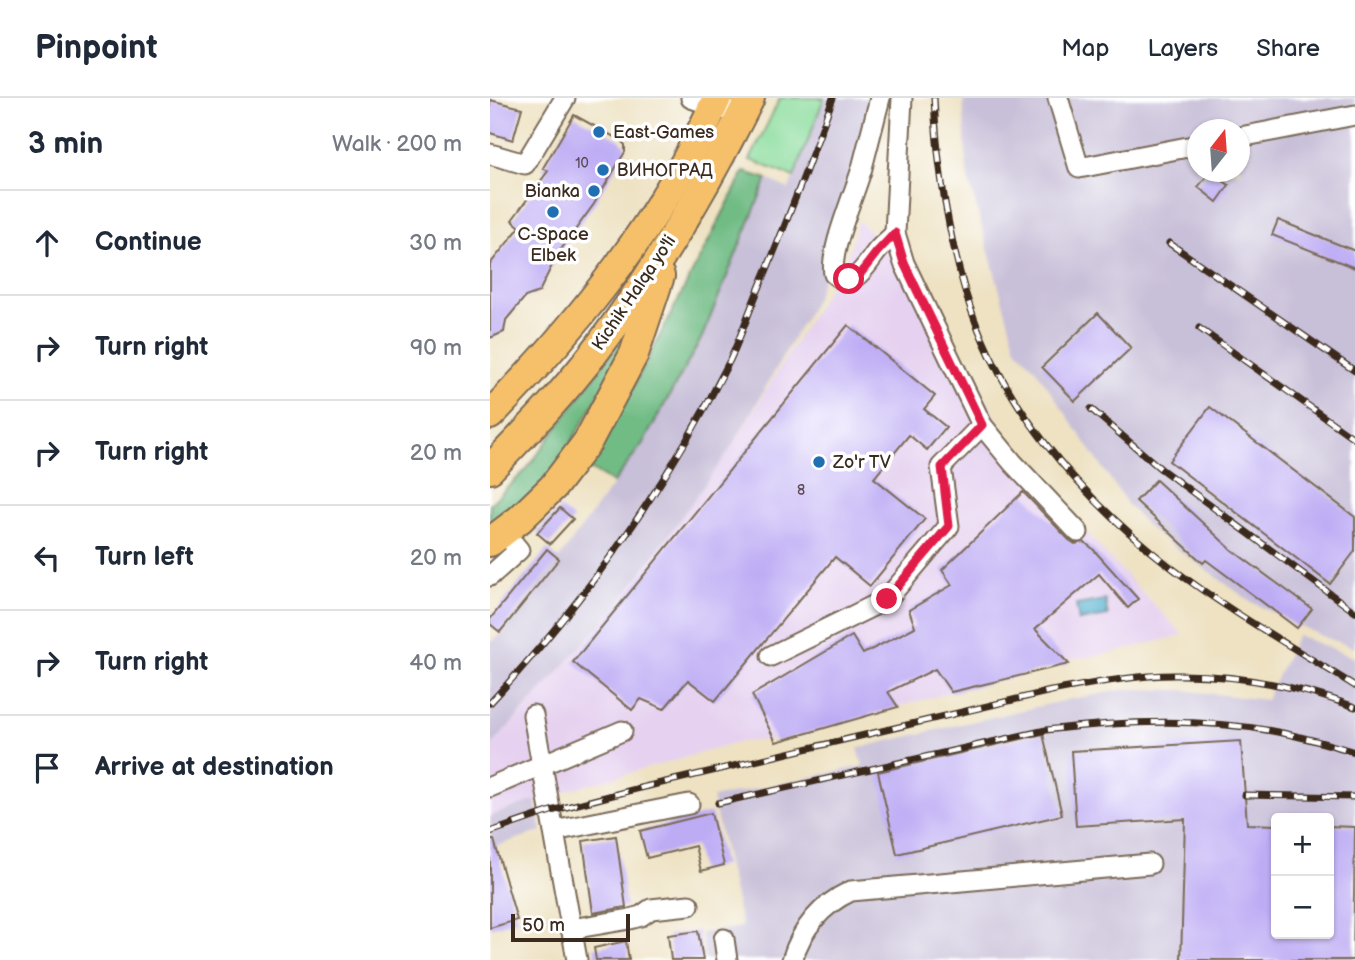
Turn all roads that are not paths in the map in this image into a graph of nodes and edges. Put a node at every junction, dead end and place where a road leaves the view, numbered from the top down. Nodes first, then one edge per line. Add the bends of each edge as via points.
1 (565, 98) edge
2 (880, 98) edge
3 (902, 98) edge
4 (1058, 98) edge
5 (707, 100) edge
6 (746, 107) edge
7 (1355, 115) edge
8 (1250, 135) edge
9 (1187, 147) edge
10 (490, 154) edge
11 (895, 233) junction
12 (673, 235) junction
13 (490, 415) edge
14 (982, 425) junction
15 (490, 469) edge
16 (1078, 532) dead end
17 (497, 537) edge
18 (490, 576) edge
19 (771, 656) dead end
20 (533, 715) dead end
21 (622, 732) dead end
22 (542, 765) junction
23 (490, 787) edge
24 (689, 804) dead end
25 (554, 831) junction
26 (1150, 864) dead end
27 (690, 905) dead end
28 (571, 929) junction
29 (724, 939) dead end
30 (577, 960) edge
31 (727, 960) edge
32 (792, 960) edge

1 - 10 street via 524,163
2 - 11 street via 839,241 834,274 842,279 860,274
3 - 11 street
4 - 9 street via 1079,168
5 - 6 street
5 - 13 highway, Kichik Halqa yo'li via 648,225 575,323
6 - 12 highway, Kichik Halqa yo'li
7 - 8 street
11 - 14 street via 904,263
12 - 15 highway, Kichik Halqa yo'li via 596,351
12 - 17 highway via 634,354 588,441 553,487
14 - 16 street
14 - 19 street via 942,467 949,526 887,599
17 - 18 street via 519,550
20 - 22 street
21 - 22 street
22 - 23 street
22 - 25 street
24 - 25 street
25 - 28 street
26 - 32 street via 851,891 816,915
27 - 28 street via 651,909 630,919
28 - 30 street
29 - 31 street

